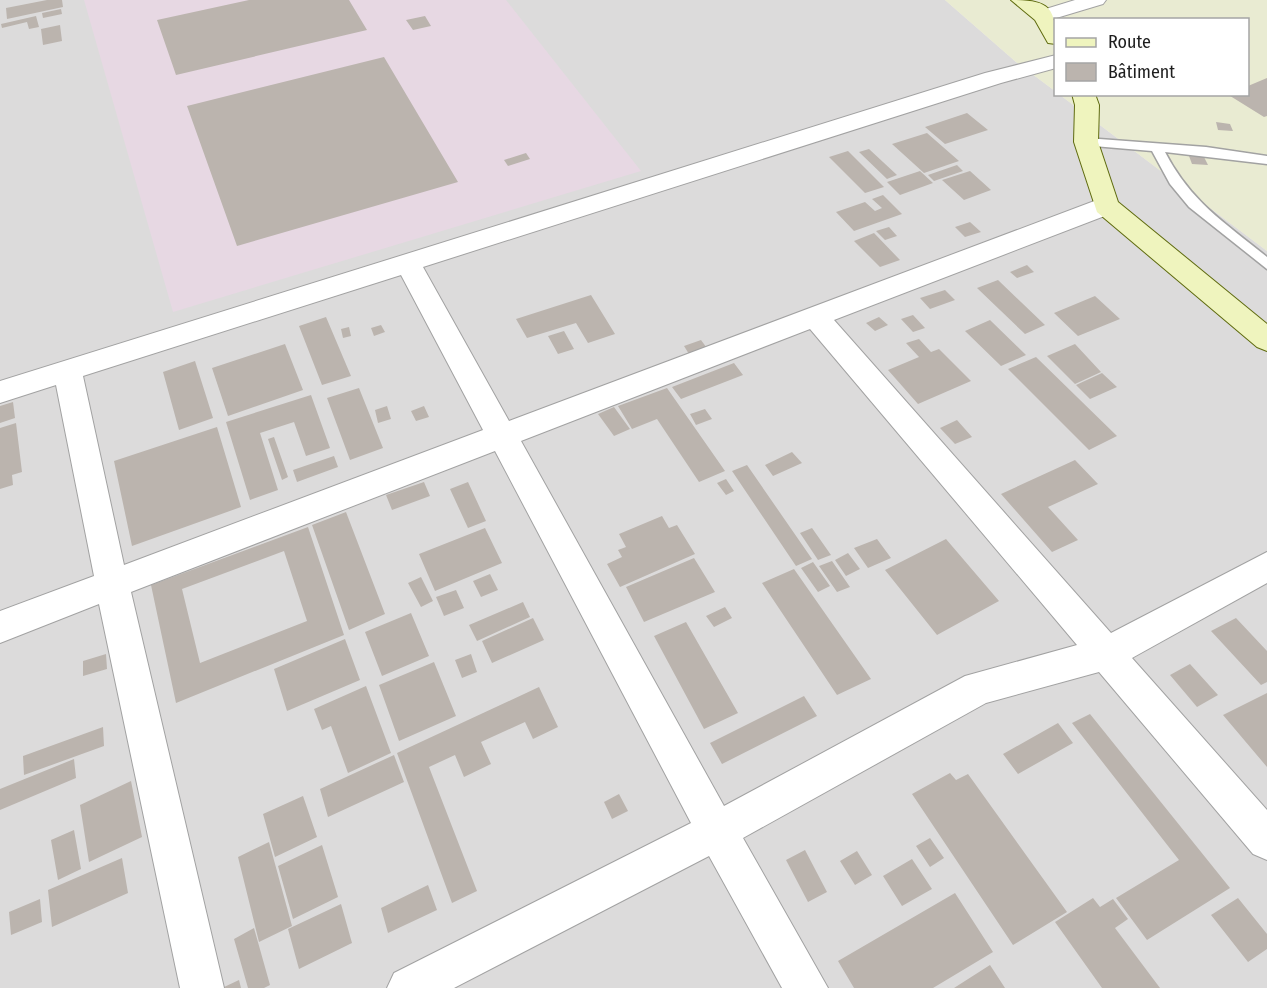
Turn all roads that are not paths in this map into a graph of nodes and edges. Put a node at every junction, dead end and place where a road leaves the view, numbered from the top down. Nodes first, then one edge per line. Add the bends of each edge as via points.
1 (1021, 0) edge
2 (1096, 0) edge
3 (1043, 16) junction
4 (1054, 35) edge
5 (1054, 62) edge
6 (1084, 96) edge
7 (1098, 143) junction
8 (1157, 147) junction
9 (1267, 160) edge
10 (1106, 206) junction
11 (1267, 264) edge
12 (409, 265) junction
13 (815, 318) junction
14 (1267, 340) edge
15 (68, 371) junction
16 (0, 393) edge
17 (502, 437) junction
18 (1267, 566) edge
19 (112, 585) junction
20 (0, 627) edge
21 (1106, 654) junction
22 (717, 831) junction
23 (1267, 840) edge
24 (202, 988) edge
25 (409, 988) edge
26 (806, 988) edge

1 - 3 street
2 - 3 street
3 - 4 street
5 - 12 street
6 - 7 street
7 - 8 lane
7 - 10 street
8 - 9 lane
8 - 11 lane via 1174,181 1194,204
10 - 13 street
10 - 14 street
12 - 15 street
12 - 17 street
13 - 17 street
13 - 21 street
15 - 16 street
15 - 19 street
17 - 19 street
17 - 22 street
18 - 21 street
19 - 20 street
19 - 24 street
21 - 22 street via 978,688
21 - 23 street
22 - 25 street
22 - 26 street

